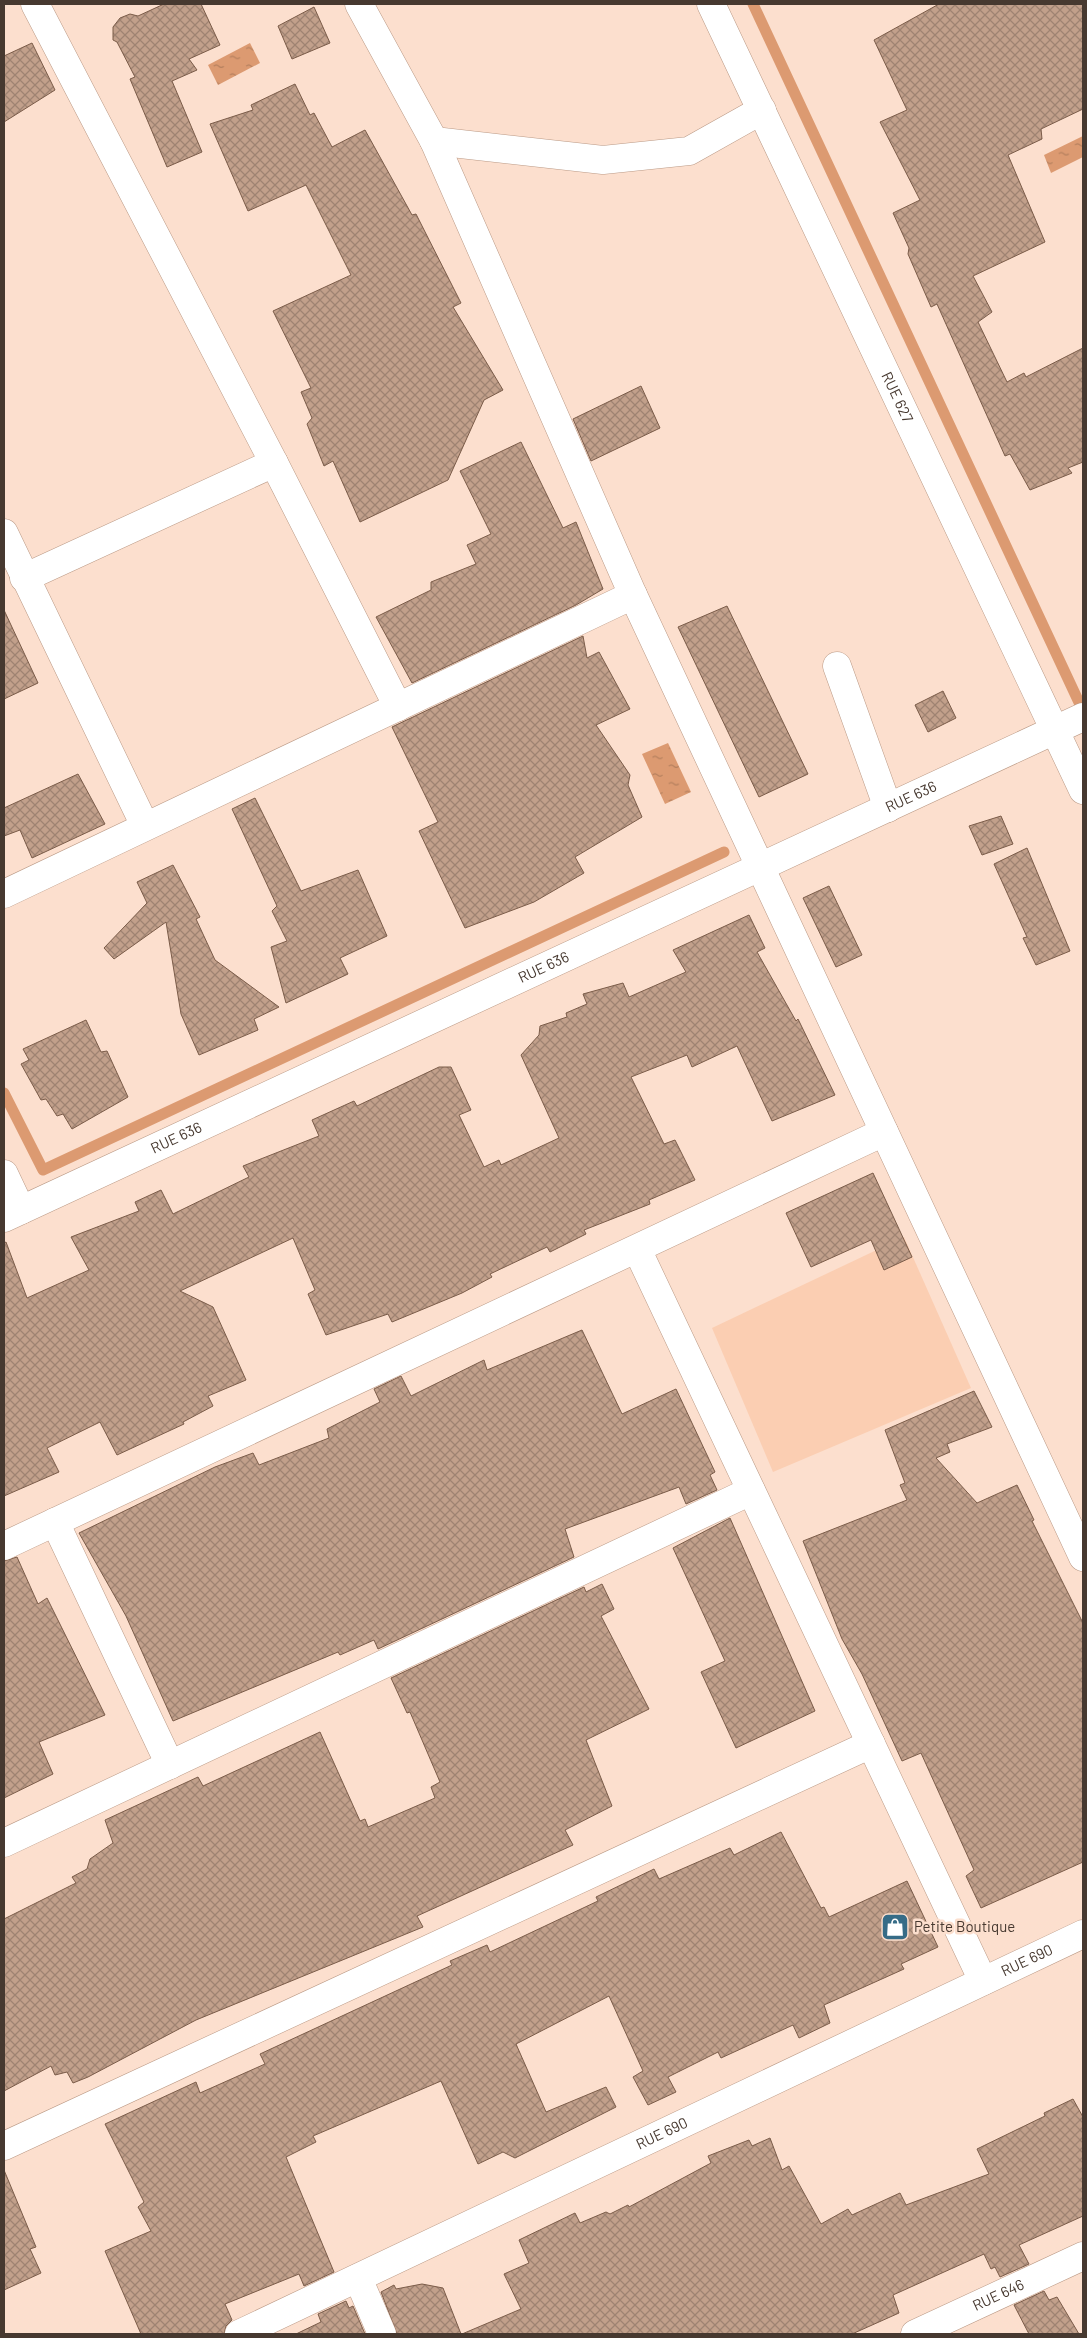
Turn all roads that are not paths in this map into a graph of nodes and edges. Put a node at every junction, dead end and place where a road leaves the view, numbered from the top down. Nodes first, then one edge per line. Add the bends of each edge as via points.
1 (36, 4) edge
2 (359, 4) edge
3 (712, 4) edge
4 (762, 110) junction
5 (434, 141) junction
6 (274, 463) junction
7 (4, 533) edge
8 (24, 578) junction
9 (633, 595) junction
10 (838, 666) dead end
11 (398, 707) junction
12 (1083, 717) edge
13 (1055, 730) junction
14 (1083, 790) edge
15 (888, 808) junction
16 (145, 826) junction
17 (761, 867) junction
18 (4, 894) edge
19 (884, 1132) junction
20 (4, 1174) edge
21 (12, 1214) edge
22 (636, 1249) junction
23 (751, 1491) junction
24 (55, 1522) junction
25 (4, 1546) edge
26 (1083, 1558) edge
27 (871, 1744) junction
28 (170, 1765) junction
29 (4, 1843) edge
30 (1083, 1934) edge
31 (983, 1981) junction
32 (4, 2146) edge
33 (1083, 2256) edge
34 (358, 2278) junction
35 (239, 2334) edge
36 (382, 2334) edge
37 (915, 2334) edge

1 - 6 street
2 - 5 street
3 - 4 street, RUE 627
4 - 5 street via 688,152 603,160
4 - 13 street, RUE 627
5 - 9 street
6 - 8 street
6 - 11 street
7 - 8 street
8 - 16 street
9 - 11 street
9 - 17 street
10 - 15 street
11 - 16 street
12 - 13 street, RUE 636
13 - 14 street, RUE 627
13 - 15 street, RUE 636
15 - 17 street, RUE 636
16 - 18 street
17 - 19 street
17 - 21 street, RUE 636
19 - 22 street
19 - 26 street
20 - 21 street
22 - 23 street
22 - 24 street
23 - 27 street
23 - 28 street
24 - 25 street
24 - 28 street
27 - 31 street
27 - 32 street
28 - 29 street
30 - 31 street, RUE 690
31 - 34 street, RUE 690
33 - 37 street, RUE 646
34 - 35 street, RUE 690
34 - 36 street

